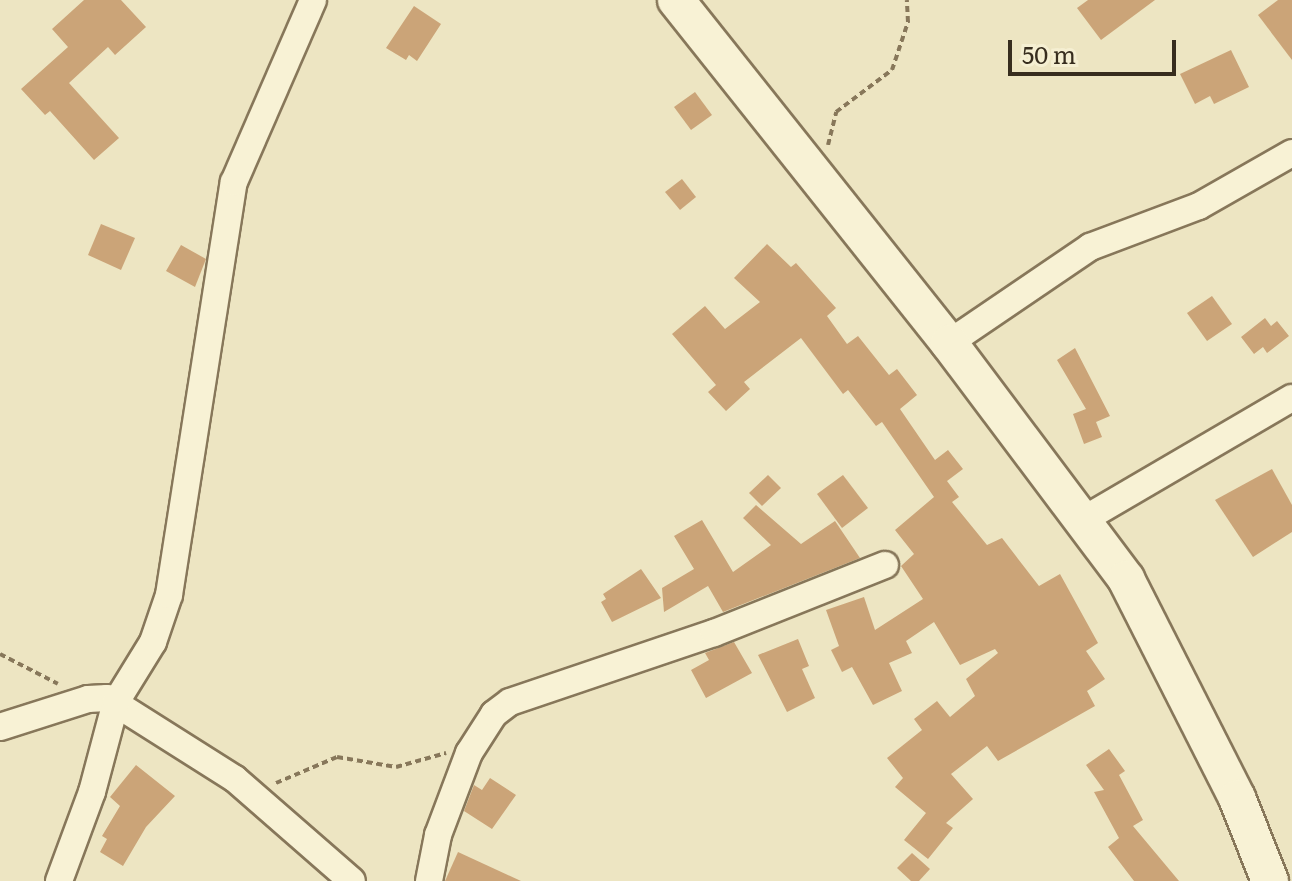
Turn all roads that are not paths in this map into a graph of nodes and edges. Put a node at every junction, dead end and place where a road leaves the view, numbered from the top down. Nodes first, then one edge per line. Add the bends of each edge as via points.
1 (313, 0) edge
2 (676, 0) edge
3 (1292, 153) edge
4 (949, 343) junction
5 (1292, 398) edge
6 (1083, 520) junction
7 (885, 565) dead end
8 (116, 702) junction
9 (0, 727) edge
10 (59, 881) edge
11 (352, 881) edge
12 (429, 881) edge
13 (1270, 881) edge

1 - 8 street via 234,182 169,595 153,642
2 - 4 main road
3 - 4 street via 1199,206 1090,247
4 - 6 main road
5 - 6 street
6 - 13 main road via 1126,579 1237,798
7 - 12 street via 714,633 510,702 494,714 469,753 438,835
8 - 9 street via 88,699
8 - 10 street via 92,792
8 - 11 street via 182,741

